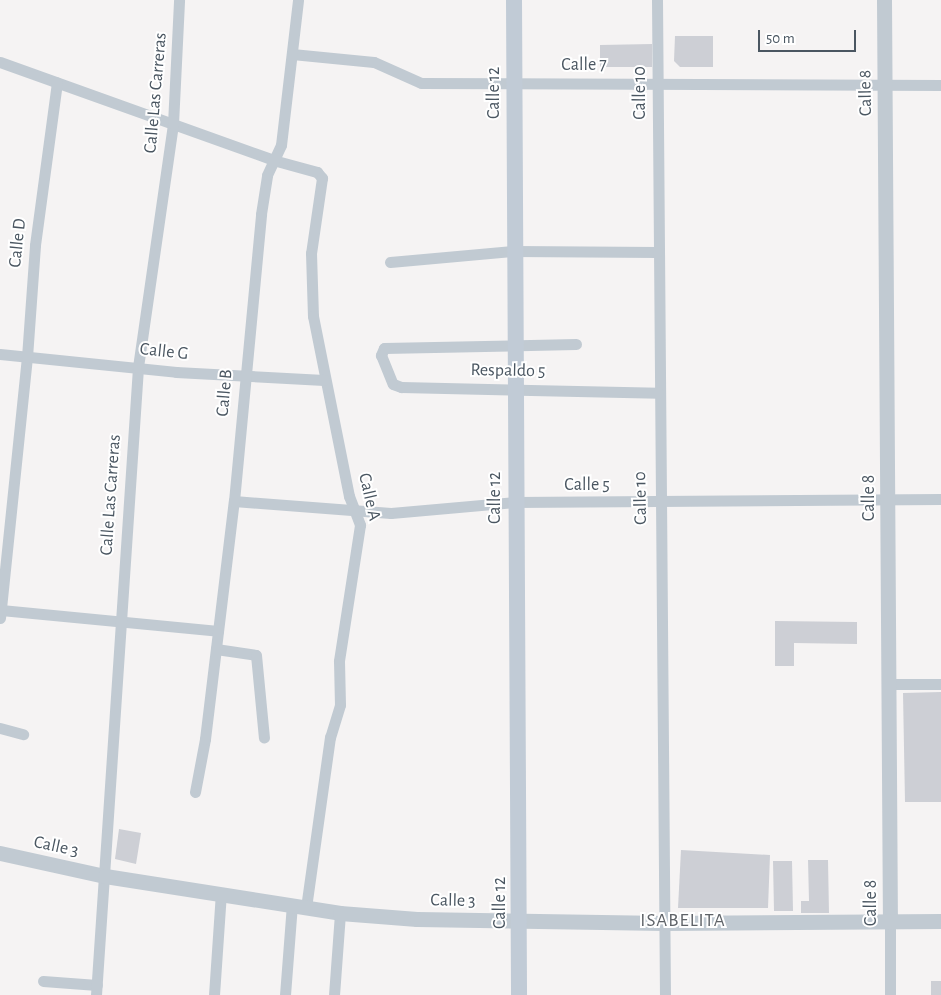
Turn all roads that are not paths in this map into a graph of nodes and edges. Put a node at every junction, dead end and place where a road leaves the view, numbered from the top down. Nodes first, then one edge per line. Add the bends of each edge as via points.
1 (179, 0) edge
2 (298, 0) edge
3 (514, 0) edge
4 (657, 0) edge
5 (884, 0) edge
6 (292, 54) junction
7 (0, 62) edge
8 (58, 82) junction
9 (514, 82) junction
10 (657, 82) junction
11 (941, 85) edge
12 (885, 86) junction
13 (173, 124) junction
14 (273, 160) junction
15 (514, 251) junction
16 (657, 252) junction
17 (390, 262) dead end
18 (576, 344) dead end
19 (514, 347) junction
20 (0, 354) edge
21 (27, 357) junction
22 (138, 367) junction
23 (244, 376) junction
24 (324, 380) junction
25 (514, 389) junction
26 (658, 393) junction
27 (941, 499) edge
28 (887, 500) junction
29 (234, 501) junction
30 (514, 502) junction
31 (658, 503) junction
32 (356, 509) junction
33 (0, 614) edge
34 (119, 623) junction
35 (218, 631) junction
36 (216, 649) junction
37 (888, 684) junction
38 (941, 684) edge
39 (0, 728) edge
40 (23, 734) dead end
41 (264, 738) dead end
42 (195, 792) dead end
43 (0, 853) edge
44 (105, 876) junction
45 (221, 893) junction
46 (299, 906) junction
47 (340, 913) junction
48 (521, 921) junction
49 (941, 921) edge
50 (890, 922) junction
51 (664, 923) junction
52 (43, 981) dead end
53 (96, 990) edge
54 (214, 995) edge
55 (285, 995) edge
56 (334, 995) edge
57 (519, 995) edge
58 (664, 995) edge
59 (890, 995) edge

1 - 13 street, Calle Las Carreras
2 - 6 street, Calle B
3 - 9 main road, Calle 12
4 - 10 street, Calle 10
5 - 12 street, Calle 8
6 - 9 street, Calle 7 via 374,62 421,82
6 - 14 street, Calle B via 281,145
7 - 8 street, Calle A
8 - 13 street, Calle A
8 - 21 street, Calle D via 34,245
9 - 10 street, Calle 7
9 - 15 main road, Calle 12
10 - 12 street, Calle 7
10 - 16 street, Calle 10
11 - 12 street, Calle 7
12 - 28 street, Calle 8
13 - 14 street, Calle A
13 - 22 street, Calle Las Carreras
14 - 23 street, Calle B via 267,175 261,214
14 - 24 street, Calle A via 317,172 322,178 311,253 313,316
15 - 16 street
15 - 17 street
15 - 19 main road, Calle 12
16 - 26 street, Calle 10
18 - 19 street
19 - 25 main road, Calle 12
19 - 25 street, Respaldo 5 via 384,348 380,355 396,386
20 - 21 street, Calle G
21 - 22 street, Calle G
21 - 33 street, Calle D
22 - 23 street, Calle G
22 - 34 street, Calle Las Carreras
23 - 24 street, Calle G
23 - 29 street, Calle B
24 - 32 street, Calle A via 349,496
25 - 26 street, Respaldo 5
25 - 30 main road, Calle 12
26 - 31 street, Calle 10
27 - 28 street, Calle 5
28 - 31 street, Calle 5
28 - 37 street, Calle 8
29 - 32 street, Calle 5
29 - 35 street, Calle B
30 - 31 street, Calle 5
30 - 32 street, Calle 5 via 391,513
30 - 48 main road, Calle 12
31 - 51 street, Calle 10
32 - 46 street, Calle A via 360,527 338,665 340,705 330,736
33 - 34 street
34 - 35 street
34 - 44 street, Calle Las Carreras
35 - 36 street, Calle B
36 - 41 street via 256,655
36 - 42 street, Calle B
37 - 38 street
37 - 50 street, Calle 8
39 - 40 street
43 - 44 street, Calle 3
44 - 45 street, Calle 3
44 - 53 street, Calle Las Carreras
45 - 46 street, Calle 3
45 - 54 street
46 - 47 street, Calle 3
46 - 55 street, Calle A
47 - 48 street, Calle 3 via 417,919
47 - 56 street
48 - 51 street, Calle 3
48 - 57 main road, Calle 12
49 - 50 street, Calle 3
50 - 51 street, Calle 3
50 - 59 street, Calle 8
51 - 58 street, Calle 10
52 - 53 street

